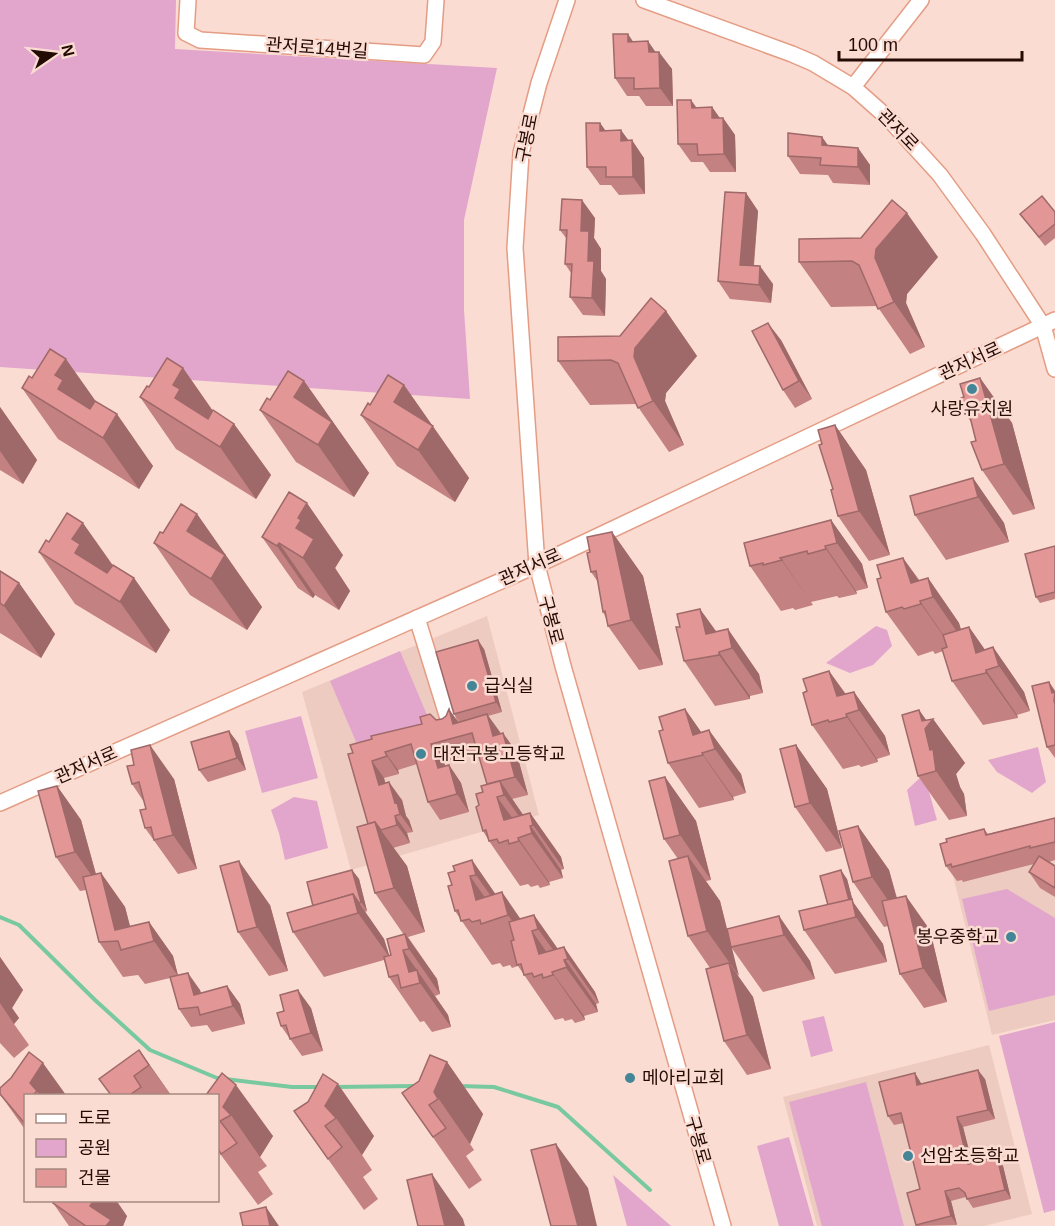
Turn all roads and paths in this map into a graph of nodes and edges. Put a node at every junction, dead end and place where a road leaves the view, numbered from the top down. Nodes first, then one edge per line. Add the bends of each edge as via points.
1 (188, 0) edge
2 (436, 0) edge
3 (567, 0) edge
4 (644, 0) edge
5 (921, 0) edge
6 (853, 87) junction
7 (1049, 323) edge
8 (1055, 369) edge
9 (537, 565) junction
10 (417, 618) junction
11 (451, 728) edge
12 (0, 803) edge
13 (723, 1226) edge

1 - 2 street, 관저로14번길 via 186,33 200,40 424,55 433,42
3 - 9 street, 구봉로 via 521,153 515,248
4 - 6 street, 관저로 via 792,54
5 - 6 street
6 - 7 street, 관저로 via 889,119 940,175
7 - 8 street, 관저로
7 - 9 street, 관저서로
9 - 10 street, 관저서로
9 - 13 street, 구봉로
10 - 11 street
10 - 12 street, 관저서로

